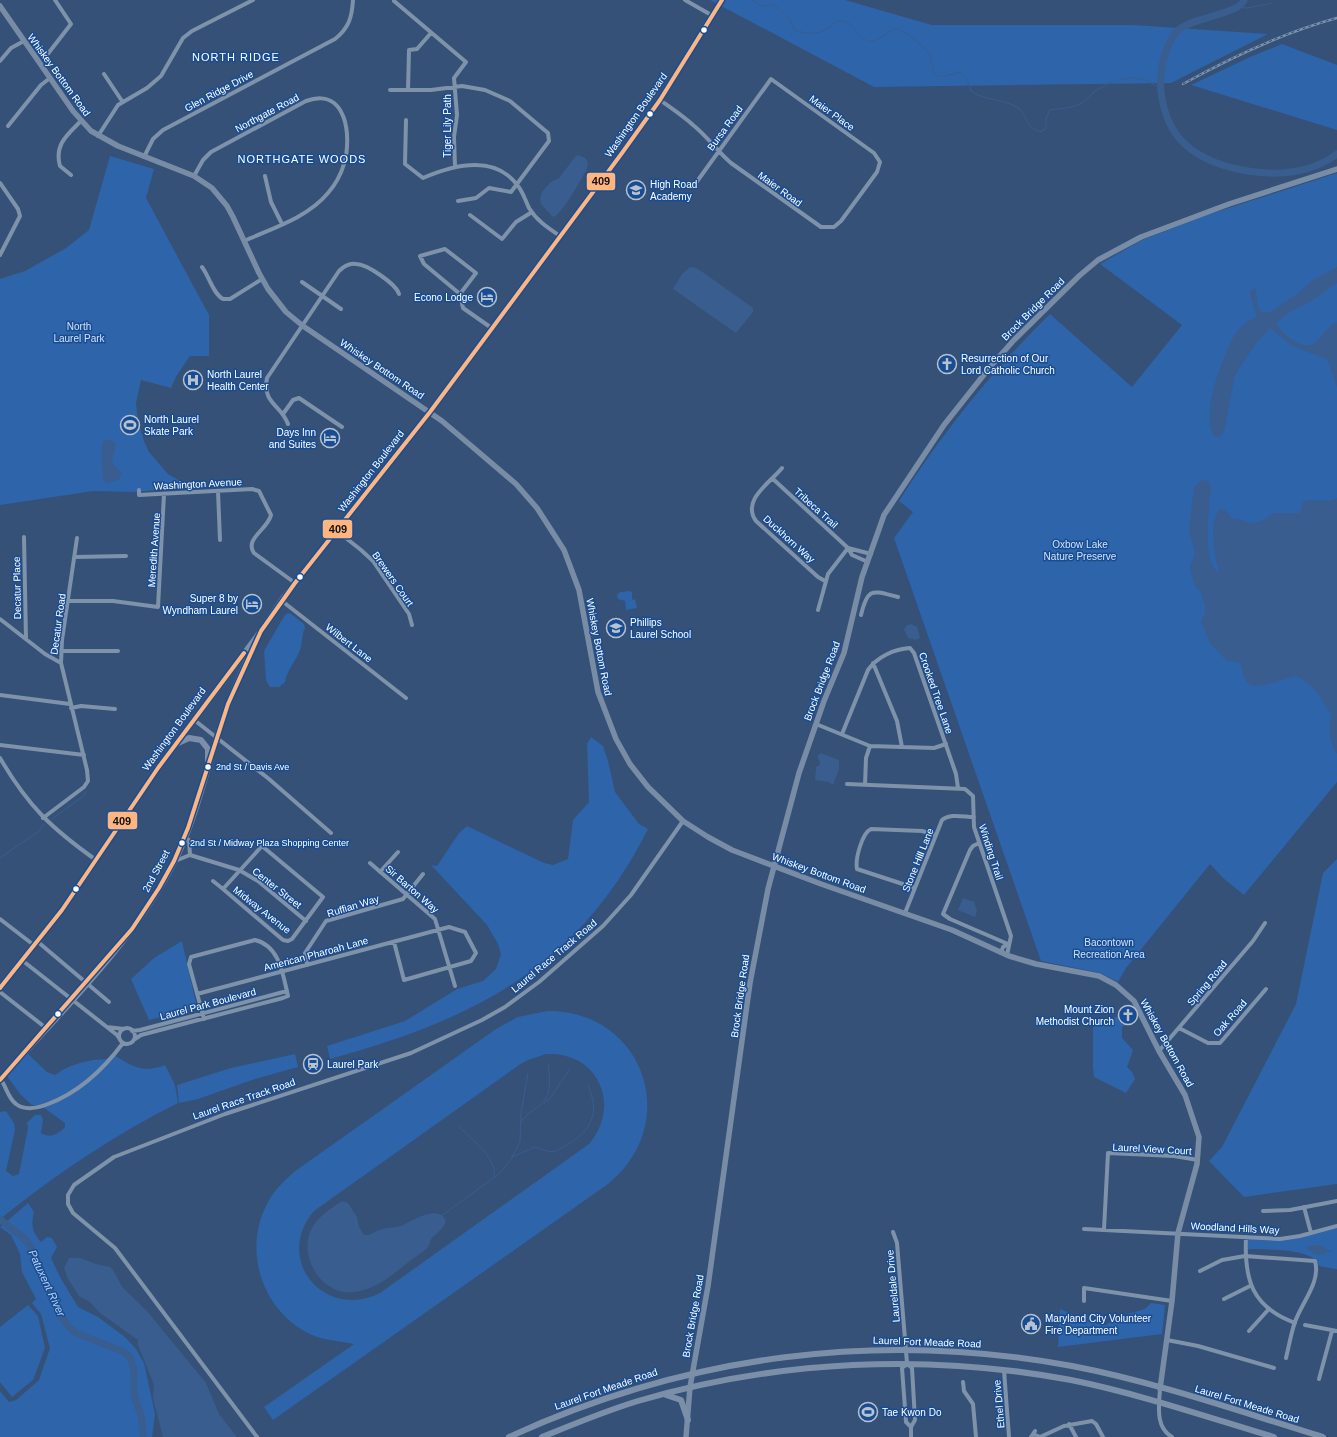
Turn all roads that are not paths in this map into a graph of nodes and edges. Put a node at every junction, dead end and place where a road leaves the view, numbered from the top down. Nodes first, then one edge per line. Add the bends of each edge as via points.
1 (54, 0) edge
2 (253, 0) edge
3 (353, 0) edge
4 (685, 0) edge
5 (722, 0) edge
6 (394, 1) dead end
7 (0, 6) edge
8 (713, 16) junction
9 (432, 33) junction
10 (24, 41) junction
11 (48, 55) dead end
12 (0, 60) edge
13 (104, 74) dead end
14 (50, 78) junction
15 (771, 79) joint
16 (454, 87) junction
17 (390, 90) dead end
18 (408, 90) junction
19 (660, 100) junction
20 (122, 101) junction
21 (406, 120) dead end
22 (81, 121) junction
23 (8, 126) dead end
24 (98, 136) junction
25 (719, 151) junction
26 (144, 157) junction
27 (880, 162) joint
28 (455, 167) junction
29 (1337, 169) edge
30 (71, 175) dead end
31 (194, 176) junction
32 (265, 176) dead end
33 (0, 183) edge
34 (517, 184) junction
35 (693, 187) dead end
36 (458, 201) dead end
37 (532, 212) junction
38 (470, 215) dead end
39 (282, 224) junction
40 (560, 236) junction
41 (244, 241) junction
42 (0, 255) edge
43 (202, 267) dead end
44 (262, 279) junction
45 (302, 282) dead end
46 (399, 294) dead end
47 (460, 294) junction
48 (323, 296) junction
49 (341, 309) dead end
50 (303, 326) junction
51 (493, 329) junction
52 (430, 412) junction
53 (283, 414) junction
54 (288, 424) dead end
55 (342, 427) dead end
56 (782, 468) dead end
57 (773, 479) junction
58 (139, 490) dead end
59 (218, 492) junction
60 (164, 494) junction
61 (337, 531) junction
62 (24, 537) dead end
63 (77, 538) dead end
64 (220, 540) dead end
65 (848, 548) junction
66 (870, 554) junction
67 (75, 556) junction
68 (126, 556) dead end
69 (868, 562) junction
70 (825, 580) junction
71 (295, 583) junction
72 (858, 594) junction
73 (867, 596) junction
74 (898, 597) dead end
75 (69, 601) junction
76 (282, 601) junction
77 (818, 610) dead end
78 (862, 615) dead end
79 (0, 619) edge
80 (412, 625) dead end
81 (261, 631) junction
82 (26, 639) junction
83 (61, 651) junction
84 (118, 651) dead end
85 (61, 663) junction
86 (873, 663) junction
87 (0, 695) edge
88 (406, 698) dead end
89 (71, 706) junction
90 (115, 709) dead end
91 (193, 719) junction
92 (816, 724) junction
93 (842, 734) junction
94 (217, 737) junction
95 (946, 744) junction
96 (0, 745) edge
97 (175, 745) junction
98 (870, 746) junction
99 (902, 747) junction
100 (84, 755) junction
101 (0, 758) edge
102 (208, 765) junction
103 (847, 784) dead end
104 (865, 785) junction
105 (958, 788) junction
106 (974, 817) junction
107 (43, 818) junction
108 (684, 821) junction
109 (331, 833) dead end
110 (936, 835) junction
111 (184, 838) junction
112 (979, 844) junction
113 (398, 852) dead end
114 (190, 855) junction
115 (96, 860) junction
116 (174, 861) junction
117 (370, 863) dead end
118 (773, 867) junction
119 (239, 870) junction
120 (380, 872) junction
121 (423, 874) dead end
122 (213, 881) dead end
123 (915, 888) junction
124 (223, 890) junction
125 (406, 894) junction
126 (905, 913) junction
127 (0, 919) edge
128 (306, 921) junction
129 (1265, 923) dead end
130 (439, 930) junction
131 (394, 942) junction
132 (36, 944) junction
133 (1008, 944) junction
134 (1004, 954) junction
135 (23, 961) junction
136 (307, 965) junction
137 (449, 967) junction
138 (282, 971) junction
139 (86, 983) junction
140 (455, 986) dead end
141 (0, 988) edge
142 (1266, 988) dead end
143 (287, 991) junction
144 (0, 992) edge
145 (197, 994) junction
146 (72, 999) junction
147 (109, 1002) dead end
148 (203, 1016) junction
149 (107, 1027) junction
150 (46, 1028) junction
151 (1180, 1028) junction
152 (124, 1029) junction
153 (132, 1031) junction
154 (119, 1038) junction
155 (135, 1038) junction
156 (123, 1043) junction
157 (1159, 1051) junction
158 (2, 1081) edge
159 (1198, 1160) junction
160 (1337, 1201) edge
161 (1304, 1207) junction
162 (1263, 1211) dead end
163 (1337, 1226) edge
164 (1084, 1228) dead end
165 (1104, 1229) junction
166 (894, 1232) dead end
167 (1178, 1233) junction
168 (1311, 1233) junction
169 (1246, 1237) junction
170 (1245, 1256) junction
171 (1200, 1271) dead end
172 (1250, 1286) junction
173 (1224, 1299) dead end
174 (1084, 1301) dead end
175 (1172, 1301) junction
176 (1268, 1310) junction
177 (1295, 1323) junction
178 (1305, 1325) dead end
179 (1250, 1330) dead end
180 (1335, 1331) edge
181 (1167, 1340) junction
182 (906, 1349) junction
183 (1286, 1358) dead end
184 (907, 1363) junction
185 (1274, 1368) dead end
186 (1004, 1370) junction
187 (693, 1372) junction
188 (1319, 1379) dead end
189 (963, 1382) dead end
190 (690, 1387) junction
191 (1160, 1389) junction
192 (661, 1395) junction
193 (1159, 1403) junction
194 (688, 1420) junction
195 (1069, 1424) junction
196 (911, 1427) junction
197 (1033, 1434) edge
198 (1046, 1436) edge
199 (257, 1437) edge
200 (509, 1437) edge
201 (542, 1437) edge
202 (686, 1437) edge
203 (911, 1437) edge
204 (976, 1437) edge
205 (1009, 1437) edge
206 (1076, 1437) edge
207 (1103, 1437) edge
208 (1172, 1437) edge
209 (1274, 1437) edge
210 (1323, 1437) edge

1 - 11 street via 71,26
2 - 20 street via 187,34 179,42 168,65 157,80
3 - 26 street, Glen Ridge Drive via 349,24 335,39 163,130 153,139
4 - 8 street
5 - 8 main road, Washington Boulevard
6 - 9 street, Tiger Lily Path
7 - 10 street, Whiskey Bottom Road
8 - 19 main road, Washington Boulevard
9 - 16 street, Tiger Lily Path via 466,62 455,75
9 - 18 street via 417,49 409,50
10 - 12 street via 11,48
10 - 14 street, Whiskey Bottom Road
13 - 20 street
14 - 22 street, Whiskey Bottom Road
14 - 23 street via 41,85
15 - 25 street, Bursa Road
15 - 27 street, Maier Place via 874,153
16 - 18 street
16 - 28 street, Tiger Lily Path via 457,115 454,137
16 - 34 street via 478,88 504,97 548,133 549,141
17 - 18 street
19 - 25 street, Maier Road via 693,125
19 - 40 main road, Washington Boulevard
20 - 24 street
21 - 28 street via 405,164 423,178
22 - 24 street, Whiskey Bottom Road
22 - 30 street via 64,138 58,150 60,166
24 - 26 street, Whiskey Bottom Road
25 - 27 street, Maier Road via 731,163 791,207 825,228 834,227 841,222 877,172
25 - 35 street, Bursa Road
26 - 31 street, Whiskey Bottom Road
28 - 34 street via 491,167 505,173
29 - 66 street, Brock Bridge Road via 1141,237 1089,267 1014,340 944,425 890,504
31 - 39 street, Northgate Road via 203,160 223,145 306,101 318,98 333,102 342,111 347,133 346,153 340,174 329,192 315,206
31 - 41 street, Whiskey Bottom Road via 212,188 227,206
32 - 39 street via 270,199
33 - 42 street via 20,216
34 - 36 street via 511,192 489,188 476,198
34 - 37 street
37 - 38 street via 516,222 502,239
37 - 40 street via 540,222
39 - 41 street, Northgate Road
40 - 51 main road, Washington Boulevard
41 - 44 street, Whiskey Bottom Road
43 - 44 street via 223,300 230,299
44 - 50 street, Whiskey Bottom Road via 277,302
45 - 48 street
46 - 48 street via 392,285 367,267 357,264 343,268
47 - 47 street via 424,264 420,256 445,249 476,273
47 - 51 street via 463,308
48 - 49 street
48 - 50 street
50 - 52 street, Whiskey Bottom Road
50 - 53 street via 267,378 268,398
51 - 52 main road, Washington Boulevard
52 - 61 main road, Washington Boulevard
52 - 108 street, Whiskey Bottom Road via 464,438 519,487 538,508 557,537 579,590 596,685 616,740 630,764 654,794
53 - 54 street
53 - 55 street via 293,400 299,398
56 - 57 street, Duckhorn Way
57 - 65 street, Tribeca Trail
57 - 70 street, Duckhorn Way via 752,502 753,517 818,577
58 - 60 street, Washington Avenue via 139,495
59 - 60 street, Washington Avenue
59 - 64 street
59 - 71 street, Washington Avenue via 256,490 261,494 270,515 269,521 253,540 252,549
60 - 75 street, Meredith Avenue via 158,607 119,602
61 - 71 main road, Washington Boulevard
61 - 80 street, Brewers Court via 373,561 409,614
62 - 82 street, Decatur Place
63 - 67 street, Decatur Road
65 - 66 street, Tribeca Trail
65 - 69 street, Tribeca Trail via 852,555
65 - 70 street
66 - 69 street, Brock Bridge Road
67 - 68 street
67 - 75 street, Decatur Road
69 - 72 street, Brock Bridge Road
70 - 77 street
71 - 76 main road, Washington Boulevard
72 - 73 street
72 - 92 street, Brock Bridge Road via 845,649
73 - 74 street via 878,592
73 - 78 street
75 - 83 street, Decatur Road
76 - 81 main road, Washington Boulevard
76 - 88 street, Wilbert Lane
79 - 82 street
81 - 91 main road, Washington Boulevard
81 - 94 main road, 2nd Street via 237,682
82 - 85 street
83 - 84 street
83 - 85 street, Decatur Road
85 - 89 street, Decatur Road
86 - 93 street
86 - 95 street, Crooked Tree Lane via 881,657 906,648 913,650
86 - 99 street via 897,721
87 - 89 street
89 - 90 street
89 - 100 street, Decatur Road
91 - 94 street
91 - 97 main road, Washington Boulevard
92 - 93 street
92 - 118 street, Brock Bridge Road
93 - 98 street
94 - 102 main road, 2nd Street
94 - 109 street
95 - 99 street via 934,748
95 - 105 street
96 - 100 street
97 - 102 main road via 189,738 201,740 208,749
97 - 115 main road, Washington Boulevard
98 - 99 street
98 - 104 street via 866,758
100 - 107 street, Decatur Road via 88,781 84,787
101 - 107 street via 14,781
102 - 111 main road, 2nd Street via 194,814
103 - 104 street
104 - 105 street
105 - 106 street, Winding Trail via 965,789 973,796
106 - 110 street, Stone Hill Lane via 946,817 942,820
106 - 112 street, Winding Trail
107 - 115 street via 66,839
108 - 118 street, Whiskey Bottom Road via 718,843
108 - 199 street, Laurel Race Track Road via 631,895 604,926 539,982 505,1007 411,1053 225,1114 114,1157 78,1181 70,1190 68,1204 73,1213 115,1248
110 - 123 street, Stone Hill Lane
110 - 123 street via 922,831 871,829 865,834 856,863 858,869
111 - 114 street via 189,840
111 - 116 main road, 2nd Street
112 - 133 street, Winding Trail via 1011,936
112 - 133 street via 970,850 943,914
113 - 120 street
114 - 116 street
114 - 119 street, Center Street
115 - 132 main road, Washington Boulevard
116 - 139 main road, 2nd Street via 141,917
117 - 120 street, Sir Barton Way
118 - 126 street, Whiskey Bottom Road
118 - 187 street, Brock Bridge Road via 754,955 709,1279
119 - 124 street
119 - 128 street, Center Street via 258,881
119 - 128 street, Midway Avenue via 262,846 323,897
120 - 125 street, Sir Barton Way
121 - 125 street, Ruffian Way
122 - 124 street, Midway Avenue
123 - 126 street, Stone Hill Lane
124 - 128 street, Midway Avenue via 286,941 292,939
125 - 130 street, Sir Barton Way via 433,916
125 - 136 street, Ruffian Way via 402,900 326,921 305,953
126 - 134 street, Whiskey Bottom Road via 952,930
127 - 132 street
129 - 151 street, Spring Road
130 - 131 street, American Pharoah Lane
130 - 137 street, Sir Barton Way
130 - 137 street, American Pharoah Lane via 449,927 466,932 475,948 476,953 471,961
131 - 136 street, American Pharoah Lane
131 - 137 street via 404,980
132 - 135 main road, Washington Boulevard
132 - 139 street
133 - 134 street, Winding Trail
134 - 157 street, Whiskey Bottom Road via 1027,962 1099,976 1116,985 1126,992 1137,1006
135 - 141 main road, Washington Boulevard
135 - 146 street
136 - 138 street, American Pharoah Lane
137 - 140 street, Sir Barton Way
138 - 143 street
138 - 145 street, American Pharoah Lane
138 - 145 street via 276,955 257,940 200,954 193,956 189,961
139 - 146 main road, 2nd Street
139 - 147 street
142 - 151 street, Oak Road via 1220,1043 1208,1043
143 - 148 street, Laurel Park Boulevard
143 - 148 street, Laurel Park Boulevard via 288,996
144 - 150 street
145 - 148 street
146 - 149 street
146 - 150 main road, 2nd Street
148 - 153 street, Laurel Park Boulevard
148 - 155 street, Laurel Park Boulevard
149 - 152 street, Laurel Park Boulevard
149 - 154 street
150 - 158 main road, 2nd Street
151 - 157 street, Spring Road
152 - 153 street, Laurel Park Boulevard
152 - 154 street
153 - 155 street
154 - 156 street
155 - 156 street, Laurel Park Boulevard via 129,1044
156 - 158 street via 85,1085 46,1105 34,1108 20,1106 11,1099
157 - 159 street, Whiskey Bottom Road via 1182,1090 1193,1116 1199,1137
159 - 165 street, Laurel View Court via 1174,1156 1108,1153
159 - 167 street, Whiskey Bottom Road
160 - 161 street
161 - 162 street
161 - 168 street
163 - 168 street, Woodland Hills Way
164 - 165 street
165 - 167 street
166 - 182 street, Laureldale Drive
167 - 169 street, Woodland Hills Way
167 - 175 street, Whiskey Bottom Road
168 - 169 street, Woodland Hills Way via 1280,1238
169 - 170 street
170 - 171 street via 1222,1260
170 - 172 street
170 - 177 street via 1315,1261 1317,1266 1314,1280
172 - 173 street
172 - 176 street
174 - 175 street via 1084,1288
175 - 181 street, Whiskey Bottom Road
176 - 177 street
176 - 179 street
177 - 183 street
178 - 180 street
180 - 188 street
181 - 185 street via 1198,1346
181 - 191 street, Whiskey Bottom Road
182 - 184 street, Laureldale Drive
182 - 187 main road, Laurel Fort Meade Road via 808,1354 737,1363
182 - 191 main road, Laurel Fort Meade Road via 1039,1360 1106,1374
184 - 186 main road
184 - 190 main road via 809,1368
184 - 196 street via 912,1368 915,1420
184 - 196 street via 902,1368 906,1422
186 - 193 main road via 1071,1381
186 - 205 street, Ethel Drive
187 - 190 street, Brock Bridge Road
187 - 200 main road, Laurel Fort Meade Road via 575,1408
189 - 204 street via 964,1391 973,1404
190 - 192 main road
190 - 194 street, Brock Bridge Road
191 - 193 street
191 - 210 main road, Laurel Fort Meade Road
192 - 194 main road via 674,1396 681,1400
192 - 201 main road
193 - 208 street via 1161,1425
193 - 209 main road
194 - 202 street, Brock Bridge Road
195 - 198 street
195 - 206 street
195 - 207 street via 1094,1422
196 - 203 street
197 - 198 street

